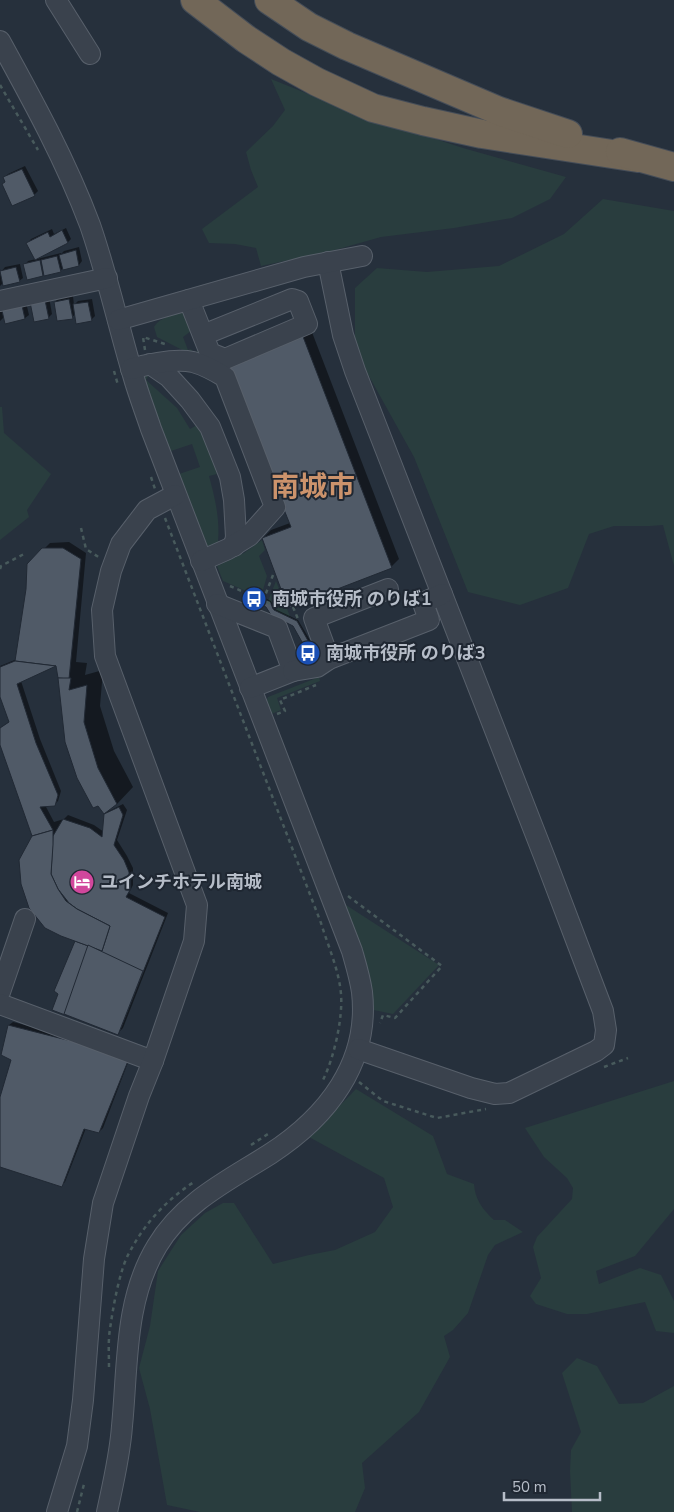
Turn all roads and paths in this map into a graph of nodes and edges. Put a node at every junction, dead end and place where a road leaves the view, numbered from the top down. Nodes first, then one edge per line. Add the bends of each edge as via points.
1 (56, 0) edge
2 (196, 0) edge
3 (269, 0) edge
4 (0, 41) edge
5 (90, 54) dead end
6 (1, 86) edge
7 (28, 133) dead end
8 (638, 158) junction
9 (674, 167) edge
10 (362, 256) dead end
11 (328, 262) junction
12 (107, 278) junction
13 (189, 300) junction
14 (0, 301) edge
15 (118, 320) junction
16 (203, 335) junction
17 (140, 367) junction
18 (167, 499) junction
19 (81, 528) dead end
20 (234, 546) junction
21 (24, 554) dead end
22 (100, 557) dead end
23 (201, 561) junction
24 (0, 569) edge
25 (273, 575) dead end
26 (229, 586) dead end
27 (388, 589) dead end
28 (442, 594) junction
29 (263, 601) junction
30 (217, 604) junction
31 (293, 607) dead end
32 (274, 612) dead end
33 (291, 620) dead end
34 (323, 663) junction
35 (293, 671) junction
36 (250, 688) junction
37 (274, 716) dead end
38 (347, 895) dead end
39 (25, 918) dead end
40 (0, 992) edge
41 (0, 1004) edge
42 (362, 1051) junction
43 (628, 1058) dead end
44 (153, 1061) junction
45 (599, 1068) dead end
46 (319, 1085) dead end
47 (490, 1109) dead end
48 (275, 1129) dead end
49 (246, 1149) dead end
50 (200, 1178) dead end
51 (108, 1375) dead end
52 (57, 1512) edge
53 (106, 1512) edge

1 - 5 street
2 - 8 highway via 281,62 373,108 482,134
3 - 8 highway via 309,27 432,84 499,111
4 - 12 street via 78,194
6 - 7 path
8 - 9 highway
10 - 11 street
11 - 13 street
11 - 28 street via 343,335 355,371
12 - 14 street
12 - 15 street
13 - 15 street
13 - 16 street
15 - 17 street
16 - 16 street via 210,353 225,358 308,324 298,301 292,299
17 - 18 street
17 - 20 street via 169,377 210,427 230,477 234,500
17 - 20 street via 160,362 191,362 225,377 275,507 249,536
18 - 23 street
18 - 44 street via 147,510 121,544 102,610 105,656 197,905 194,941
18 - 46 path via 335,968 341,994 339,1026 329,1064
19 - 22 path via 86,549
20 - 23 street
21 - 24 path
23 - 30 street
25 - 29 path
26 - 29 path
27 - 34 street via 314,618
28 - 34 street via 422,603 429,620
28 - 42 street via 603,1011 604,1045 509,1094 471,1088
29 - 32 path
30 - 35 street via 277,628
30 - 36 street
31 - 33 path via 300,624
34 - 35 street
34 - 37 path via 323,682 280,700 285,711
35 - 36 street
36 - 42 street via 352,951 362,993
38 - 42 path via 442,966 395,1018 382,1015 375,1036
39 - 40 street
41 - 44 street
42 - 47 path via 357,1081 384,1101 437,1118
42 - 53 street via 333,1098 312,1123 286,1144 198,1201 182,1214 156,1246 134,1304 122,1428
43 - 45 path
44 - 52 street via 103,1203 94,1259 77,1446
48 - 49 path
50 - 51 path via 162,1206 128,1256 118,1285 110,1329

